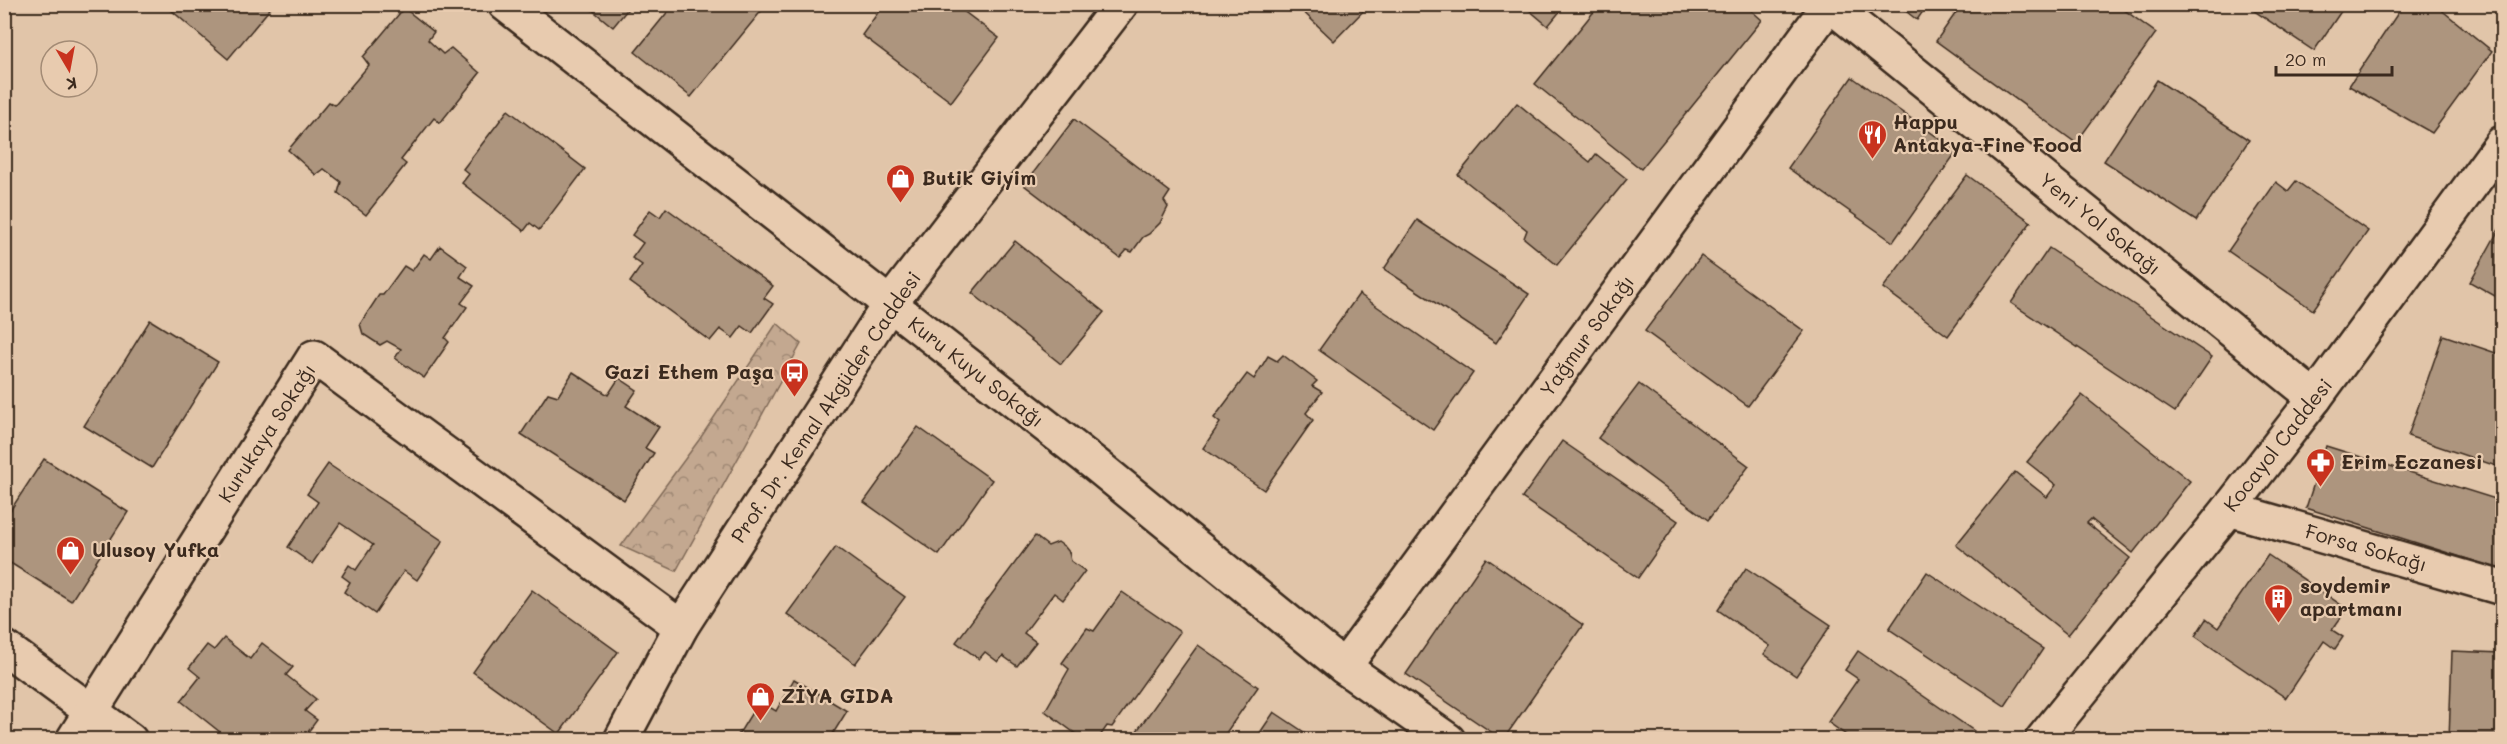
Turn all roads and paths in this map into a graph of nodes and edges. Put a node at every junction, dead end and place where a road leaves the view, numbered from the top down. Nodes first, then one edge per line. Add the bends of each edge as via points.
1 (505, 4) edge
2 (1121, 4) edge
3 (1829, 5) edge
4 (2502, 143) edge
5 (889, 305) junction
6 (2315, 398) junction
7 (2229, 509) junction
8 (2502, 588) edge
9 (681, 627) junction
10 (4, 647) edge
11 (1344, 668) junction
12 (91, 711) junction
13 (73, 740) edge
14 (130, 740) edge
15 (621, 740) edge
16 (1449, 740) edge
17 (2042, 740) edge

1 - 5 street, Kuru Kuyu Sokağı
2 - 5 street, Prof. Dr. Kemal Akgüder Caddesi
3 - 6 street, Yeni Yol Sokağı
3 - 11 street, Yağmur Sokağı
4 - 6 street, Kocayol Caddesi
5 - 9 street, Prof. Dr. Kemal Akgüder Caddesi
5 - 11 street, Kuru Kuyu Sokağı via 1095,464
6 - 7 street, Kocayol Caddesi
7 - 8 street, Forsa Sokağı
7 - 17 street, Kocayol Caddesi
9 - 12 street, Kurukaya Sokağı via 314,357
9 - 15 street, Prof. Dr. Kemal Akgüder Caddesi
10 - 12 street
11 - 16 street, Kuru Kuyu Sokağı
12 - 13 street, Kurukaya Sokağı
12 - 14 street

